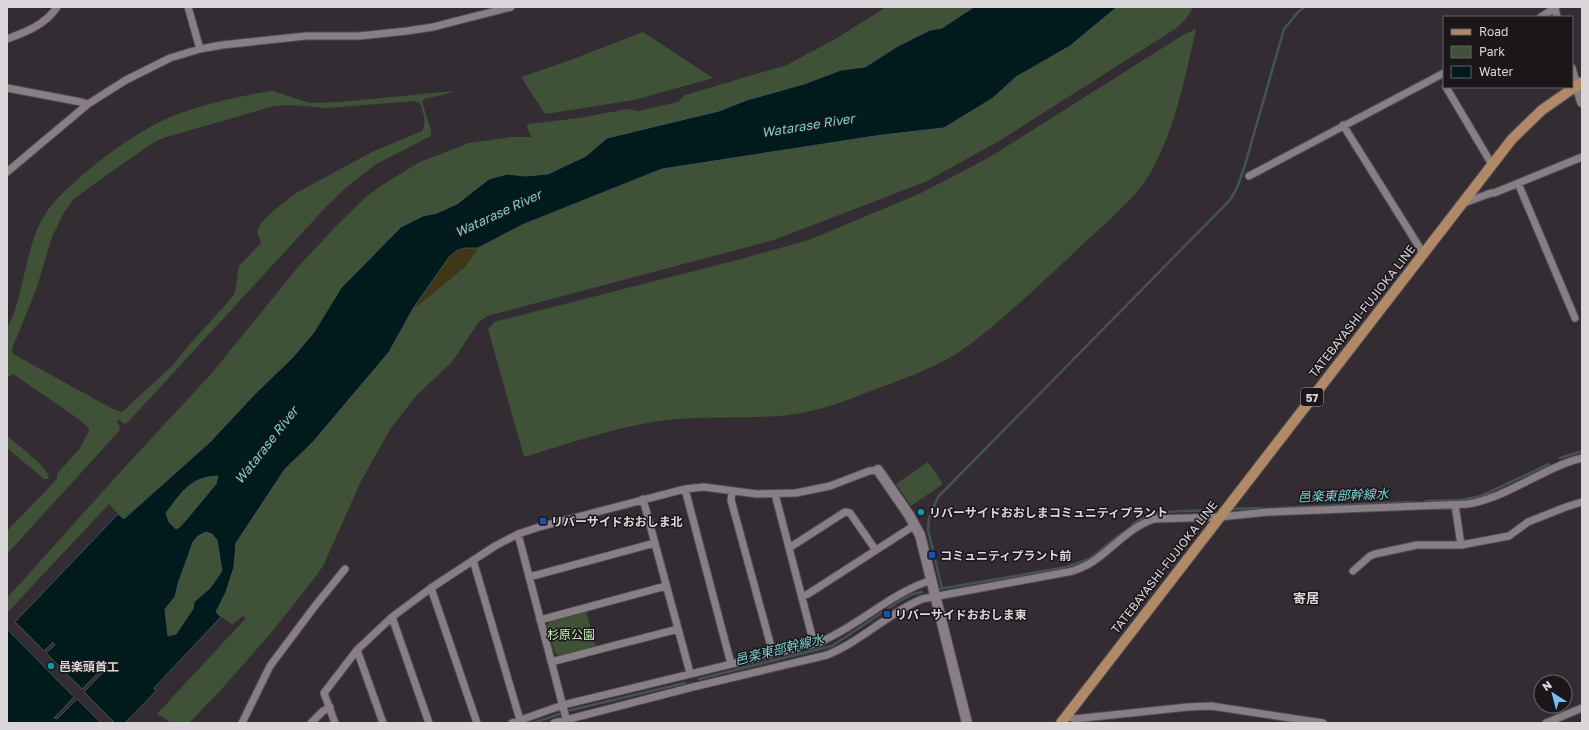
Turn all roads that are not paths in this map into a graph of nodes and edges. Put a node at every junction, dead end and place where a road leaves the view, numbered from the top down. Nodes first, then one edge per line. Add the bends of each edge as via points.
1 (57, 7) edge
2 (188, 7) edge
3 (511, 7) edge
4 (1555, 8) edge
5 (1543, 16) edge
6 (7, 40) edge
7 (200, 49) junction
8 (1573, 70) edge
9 (1442, 74) edge
10 (1580, 84) edge
11 (7, 88) edge
12 (1447, 88) edge
13 (1582, 102) edge
14 (88, 104) junction
15 (1343, 125) junction
16 (1582, 157) edge
17 (1491, 163) junction
18 (7, 172) edge
19 (1249, 176) dead end
20 (1518, 183) junction
21 (1460, 205) junction
22 (1423, 253) junction
23 (1575, 318) dead end
24 (1582, 458) edge
25 (878, 470) joint
26 (684, 488) junction
27 (732, 492) junction
28 (775, 494) junction
29 (643, 499) junction
30 (1582, 502) edge
31 (1456, 505) junction
32 (1220, 517) junction
33 (915, 525) junction
34 (518, 534) junction
35 (655, 543) junction
36 (1461, 545) junction
37 (789, 548) junction
38 (875, 549) junction
39 (473, 560) junction
40 (345, 568) dead end
41 (1353, 571) dead end
42 (529, 577) junction
43 (932, 580) junction
44 (666, 586) junction
45 (431, 588) junction
46 (802, 596) junction
47 (936, 596) junction
48 (392, 617) junction
49 (540, 620) junction
50 (678, 629) junction
51 (814, 644) junction
52 (357, 650) junction
53 (773, 654) junction
54 (551, 662) junction
55 (731, 664) junction
56 (690, 674) junction
57 (563, 705) junction
58 (330, 707) junction
59 (1582, 708) edge
60 (1064, 719) edge
61 (520, 720) junction
62 (567, 721) edge
63 (242, 723) edge
64 (311, 723) edge
65 (335, 723) edge
66 (383, 723) edge
67 (429, 723) edge
68 (477, 723) edge
69 (512, 723) edge
70 (554, 723) edge
71 (967, 723) edge
72 (1323, 723) edge
73 (1546, 723) edge

1 - 6 street via 47,20
2 - 7 street
3 - 7 street via 434,28 360,36 306,36
4 - 5 street
7 - 14 street via 170,58 126,80
8 - 10 street
9 - 15 street
10 - 13 street
10 - 17 main road, TATEBAYASHI-FUJIOKA LINE / 57 via 1560,96 1526,124
11 - 14 street
12 - 17 street
14 - 18 street
15 - 19 street
15 - 22 street
16 - 20 street
17 - 21 main road, TATEBAYASHI-FUJIOKA LINE / 57
20 - 21 street
20 - 23 street
21 - 22 main road, TATEBAYASHI-FUJIOKA LINE / 57
22 - 32 main road, TATEBAYASHI-FUJIOKA LINE / 57
24 - 31 street via 1558,466 1480,502
25 - 28 street via 824,488
25 - 33 street
26 - 27 street via 704,487
26 - 29 street
26 - 55 street
27 - 28 street
27 - 53 street via 731,500
28 - 37 street
29 - 34 street
29 - 35 street
30 - 36 street via 1528,522 1509,536
31 - 32 street via 1268,512
31 - 36 street
32 - 47 street via 1154,519 1130,532 1094,561 1073,571
32 - 60 main road, TATEBAYASHI-FUJIOKA LINE / 57
33 - 38 street
33 - 43 street via 924,545
34 - 39 street
34 - 42 street
35 - 42 street
35 - 44 street
36 - 41 street via 1417,545 1375,554
37 - 38 street via 845,512 850,513
37 - 46 street
38 - 46 street
39 - 45 street
39 - 61 street
40 - 63 street via 270,666
42 - 49 street
43 - 47 street
43 - 51 street via 907,589 836,635
44 - 49 street
44 - 50 street
45 - 48 street
45 - 68 street
46 - 51 street
47 - 62 street via 922,599 906,607 844,648 827,655
47 - 71 street
48 - 52 street
48 - 67 street
49 - 54 street
50 - 54 street
50 - 56 street
51 - 53 street
52 - 58 street via 324,693
52 - 66 street
53 - 55 street
54 - 57 street
55 - 56 street
56 - 57 street
57 - 61 street
57 - 62 street
58 - 64 street
58 - 65 street
59 - 73 street
60 - 72 street via 1211,706
61 - 69 street
62 - 70 street

